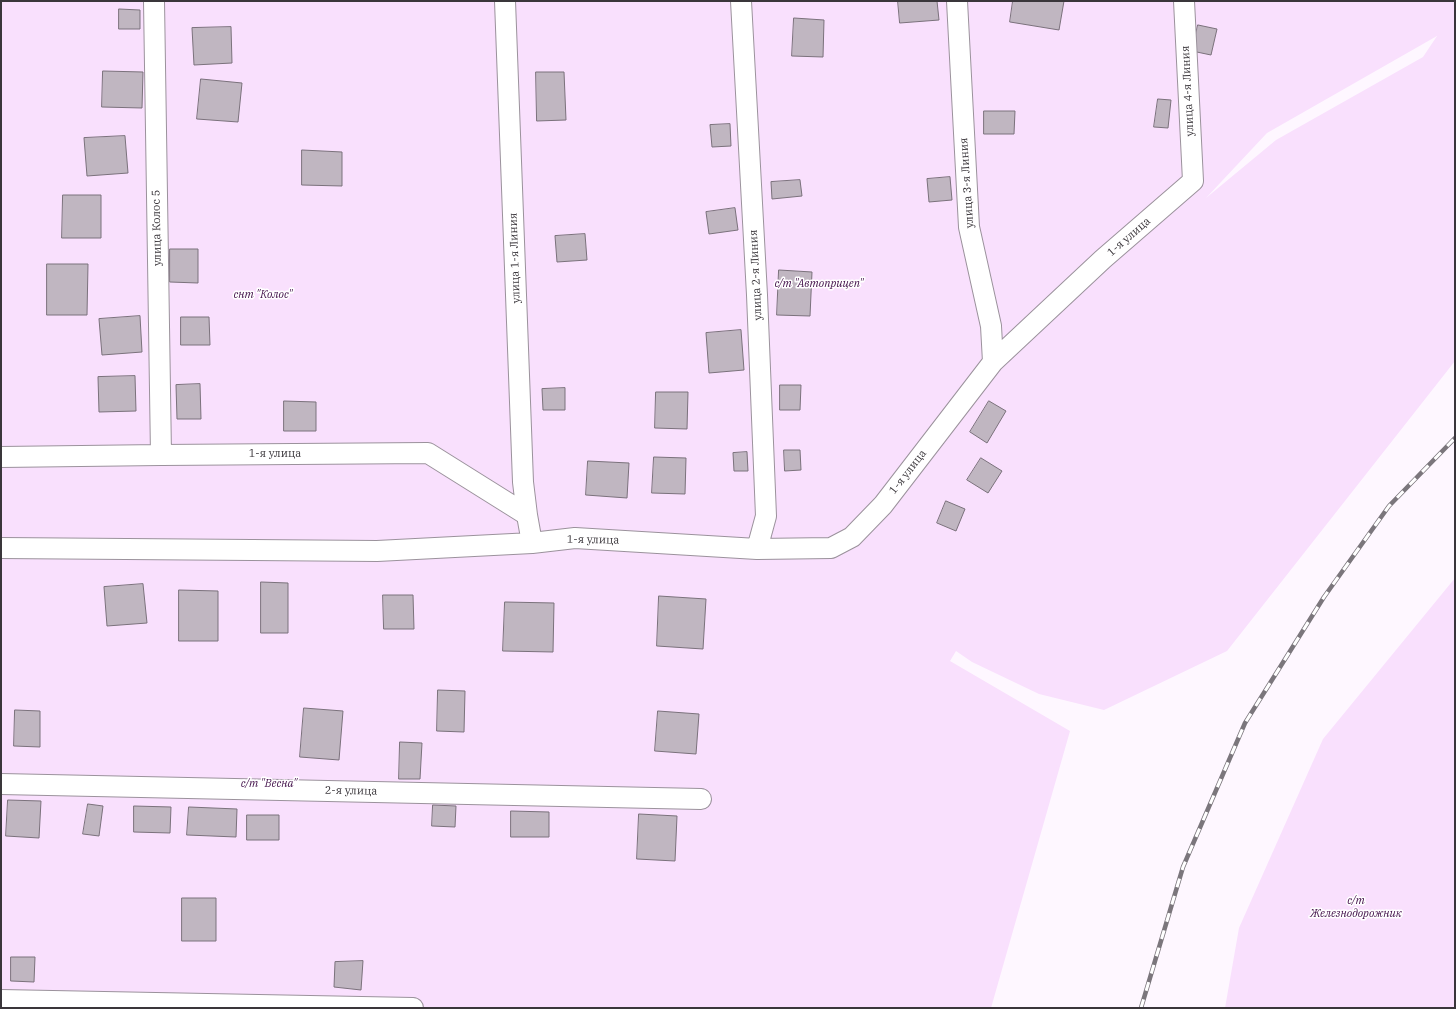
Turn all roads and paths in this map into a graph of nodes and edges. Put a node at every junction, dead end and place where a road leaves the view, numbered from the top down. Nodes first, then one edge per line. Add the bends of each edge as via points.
1 (154, 1) edge
2 (505, 1) edge
3 (740, 1) edge
4 (957, 1) edge
5 (1184, 1) edge
6 (1193, 181) joint
7 (993, 362) junction
8 (160, 455) junction
9 (1, 458) edge
10 (527, 516) junction
11 (532, 543) junction
12 (1, 548) edge
13 (757, 548) junction
14 (1, 784) edge
15 (701, 799) dead end
16 (1, 1000) edge
17 (413, 1008) edge

1 - 8 street, улица Колос 5
2 - 10 street, улица 1-я Линия via 523,482
3 - 13 street, улица 2-я Линия via 757,295 766,516
4 - 7 street, улица 3-я Линия via 968,227 991,326
5 - 6 street, улица 4-я Линия
6 - 7 street, 1-я улица via 1103,259
7 - 13 street, 1-я улица via 882,505 852,537 830,548
8 - 9 street, 1-я улица
8 - 10 street, 1-я улица via 428,453
10 - 11 street
11 - 12 street, 1-я улица via 377,551
11 - 13 street, 1-я улица via 575,538
14 - 15 street, 2-я улица
16 - 17 street

